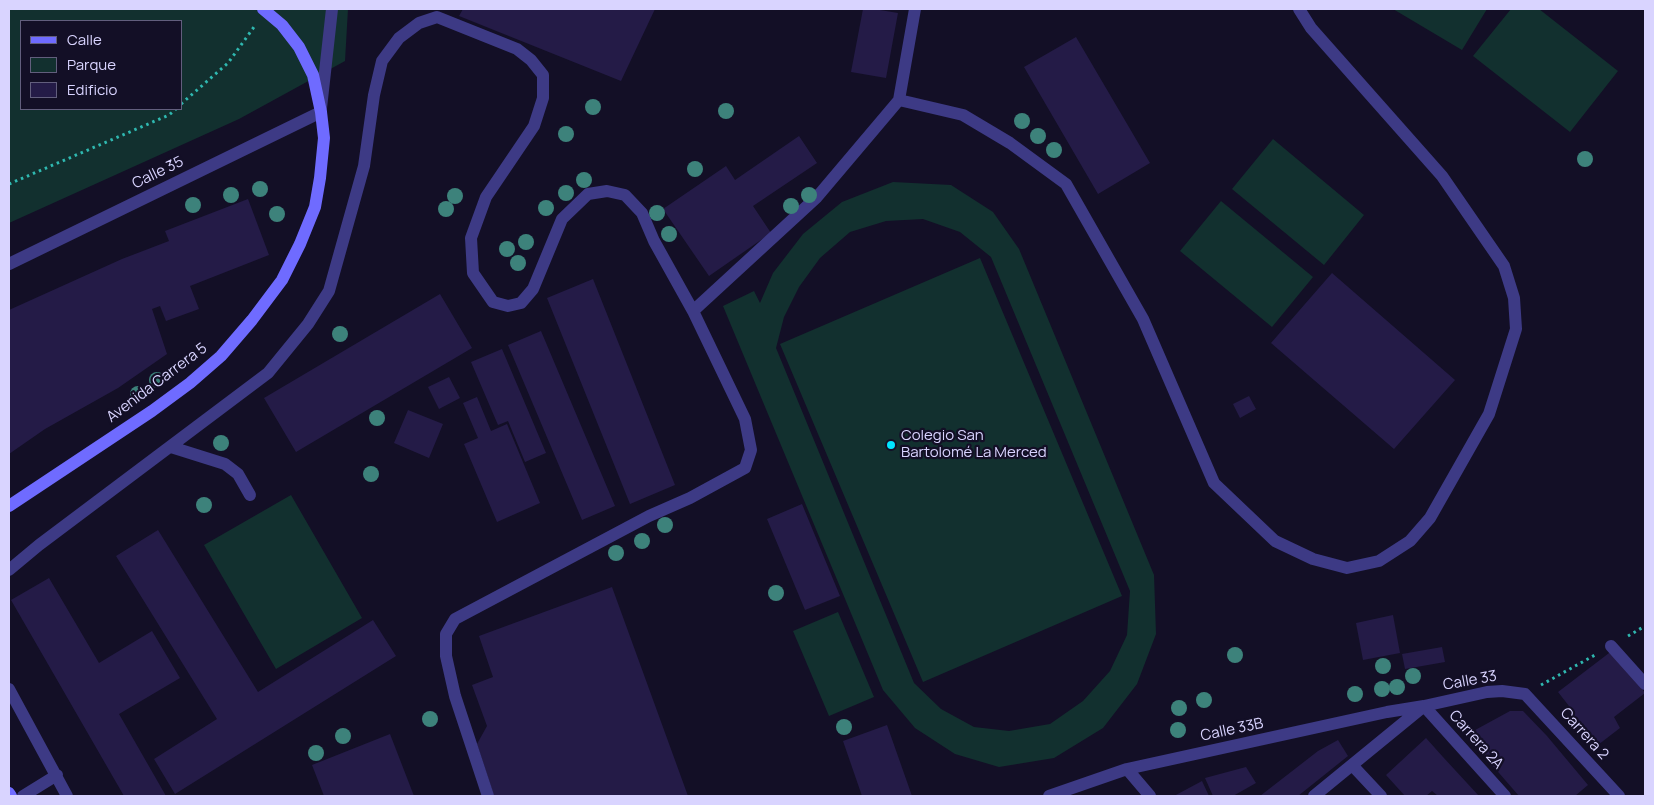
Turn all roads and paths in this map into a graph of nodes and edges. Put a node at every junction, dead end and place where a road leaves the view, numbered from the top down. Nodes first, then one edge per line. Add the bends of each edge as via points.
1 (332, 9) edge
2 (916, 9) edge
3 (1298, 9) edge
4 (265, 10) edge
5 (898, 100) junction
6 (182, 103) edge
7 (175, 110) edge
8 (321, 112) junction
9 (9, 184) edge
10 (9, 264) edge
11 (693, 311) junction
12 (171, 447) junction
13 (250, 495) dead end
14 (9, 506) edge
15 (9, 570) edge
16 (1645, 626) edge
17 (1611, 646) junction
18 (1645, 684) edge
19 (9, 689) edge
20 (1525, 694) junction
21 (1424, 706) junction
22 (1352, 765) junction
23 (1127, 769) junction
24 (57, 775) junction
25 (9, 793) edge
26 (62, 794) edge
27 (11, 796) edge
28 (23, 796) edge
29 (488, 796) edge
30 (1049, 796) edge
31 (1150, 796) edge
32 (1314, 796) edge
33 (1381, 796) edge
34 (1504, 796) edge
35 (1619, 796) edge

1 - 8 street
2 - 5 street
3 - 5 street via 1311,28 1442,176 1504,266 1514,298 1516,329 1489,414 1430,518 1410,542 1379,561 1347,568 1312,559 1275,541 1214,483 1143,319 1066,184 1010,143 963,115
4 - 6 path via 228,63
4 - 8 main road, Avenida Carrera 5 via 299,47 313,75
5 - 11 street via 817,197
7 - 9 path
8 - 10 street, Calle 35
8 - 14 main road, Avenida Carrera 5 via 324,138 315,207 282,280 252,320 222,356 190,383
11 - 12 street via 642,213 625,194 607,191 588,194 562,219 533,289 521,303 508,306 493,302 473,273 471,238 486,197 534,126 543,98 543,75 517,49 437,17 419,23 399,38 382,61 364,166 328,291 308,324 268,373
11 - 29 street via 745,419 751,450 745,468 455,618 446,634 446,656 455,696
12 - 13 street via 225,464 238,474
12 - 15 street
16 - 17 path
17 - 18 street
17 - 20 path
19 - 24 street
20 - 21 street, Calle 33 via 1487,692
20 - 35 street, Carrera 2
21 - 22 street, Calle 33
21 - 23 street, Calle 33B
21 - 34 street, Carrera 2A
22 - 32 street, Calle 33
22 - 33 street
23 - 30 street, Calle 33B
23 - 31 street
24 - 26 street
24 - 28 street
25 - 27 main road

